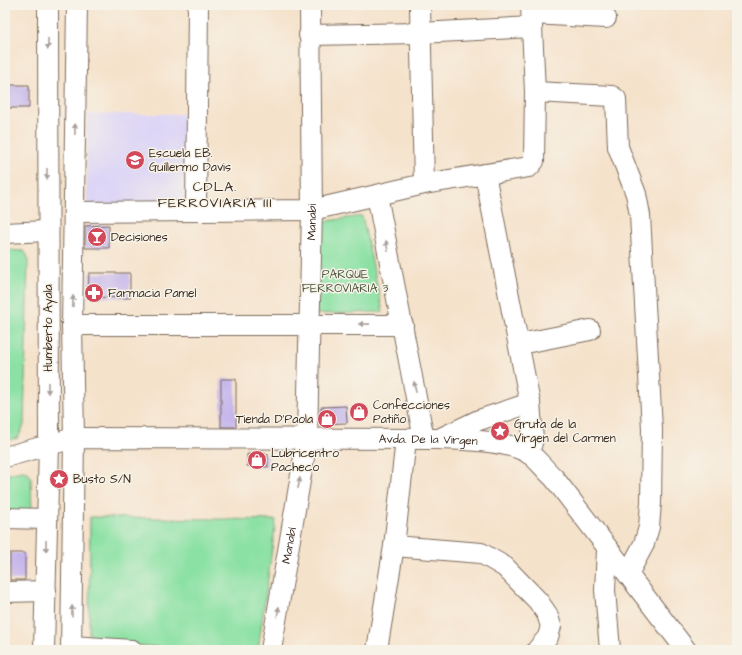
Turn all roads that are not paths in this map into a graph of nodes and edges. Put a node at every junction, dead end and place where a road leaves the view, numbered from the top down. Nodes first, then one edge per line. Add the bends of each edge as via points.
1 (48, 5) edge
2 (77, 5) edge
3 (198, 5) edge
4 (310, 5) edge
5 (420, 5) edge
6 (532, 15) edge
7 (606, 18) dead end
8 (420, 33) junction
9 (310, 35) junction
10 (535, 92) junction
11 (485, 174) junction
12 (424, 184) junction
13 (377, 195) junction
14 (312, 210) junction
15 (196, 211) junction
16 (74, 212) junction
17 (47, 231) junction
18 (5, 233) edge
19 (310, 324) junction
20 (72, 325) junction
21 (403, 325) junction
22 (590, 330) dead end
23 (520, 344) junction
24 (530, 403) junction
25 (74, 438) junction
26 (423, 439) junction
27 (307, 440) junction
28 (49, 444) junction
29 (529, 454) junction
30 (5, 456) edge
31 (5, 518) edge
32 (47, 519) junction
33 (394, 546) junction
34 (607, 550) junction
35 (628, 574) junction
36 (46, 591) junction
37 (5, 592) edge
38 (72, 648) edge
39 (44, 650) edge
40 (132, 650) edge
41 (271, 650) edge
42 (377, 650) edge
43 (537, 650) edge
44 (610, 650) edge
45 (686, 650) edge

1 -> 17 street, Humberto Ayala
16 -> 2 street, Humberto Ayala
3 - 15 street
4 - 9 street, Manabi
5 - 8 street
6 - 7 street
6 - 8 street
6 - 10 street
8 - 9 street
8 - 12 street
9 - 14 street, Manabi
10 - 11 street via 532,165
10 - 35 street via 612,96 616,99 618,147 636,194 642,234 652,429 651,503 644,544
11 - 12 street
11 - 23 street
12 - 13 street
13 - 14 street
21 -> 13 street
14 - 15 street
14 - 19 street, Manabi
15 - 16 street
20 -> 16 street, Humberto Ayala
17 - 18 street
17 -> 28 street, Humberto Ayala
19 - 20 street
21 -> 19 street
19 - 27 street, Manabi
20 - 25 street, Humberto Ayala
26 -> 21 street
22 - 23 street
23 - 24 street
24 - 26 street
24 - 29 street via 533,439
25 - 27 street, Avda. De la Virgen
25 - 28 street, Avda. De la Virgen
38 -> 25 street, Humberto Ayala
26 - 27 street, Avda. De la Virgen
26 - 29 street, Avda. De la Virgen via 482,441 508,446
26 - 33 street
41 -> 27 street, Manabí
28 - 30 street, Avda. De la Virgen
28 - 32 street, Humberto Ayala
29 - 34 street, Avda. De la Virgen via 554,478
31 - 32 street
32 -> 36 street, Humberto Ayala
33 - 42 street
33 - 43 street via 481,553 505,567 547,614 551,626 548,637
34 - 35 street, Avda. De la Virgen
34 - 44 street via 605,590
35 - 45 street, Avda. De la Virgen
36 - 37 street
36 - 39 street, Humberto Ayala
38 - 40 street

